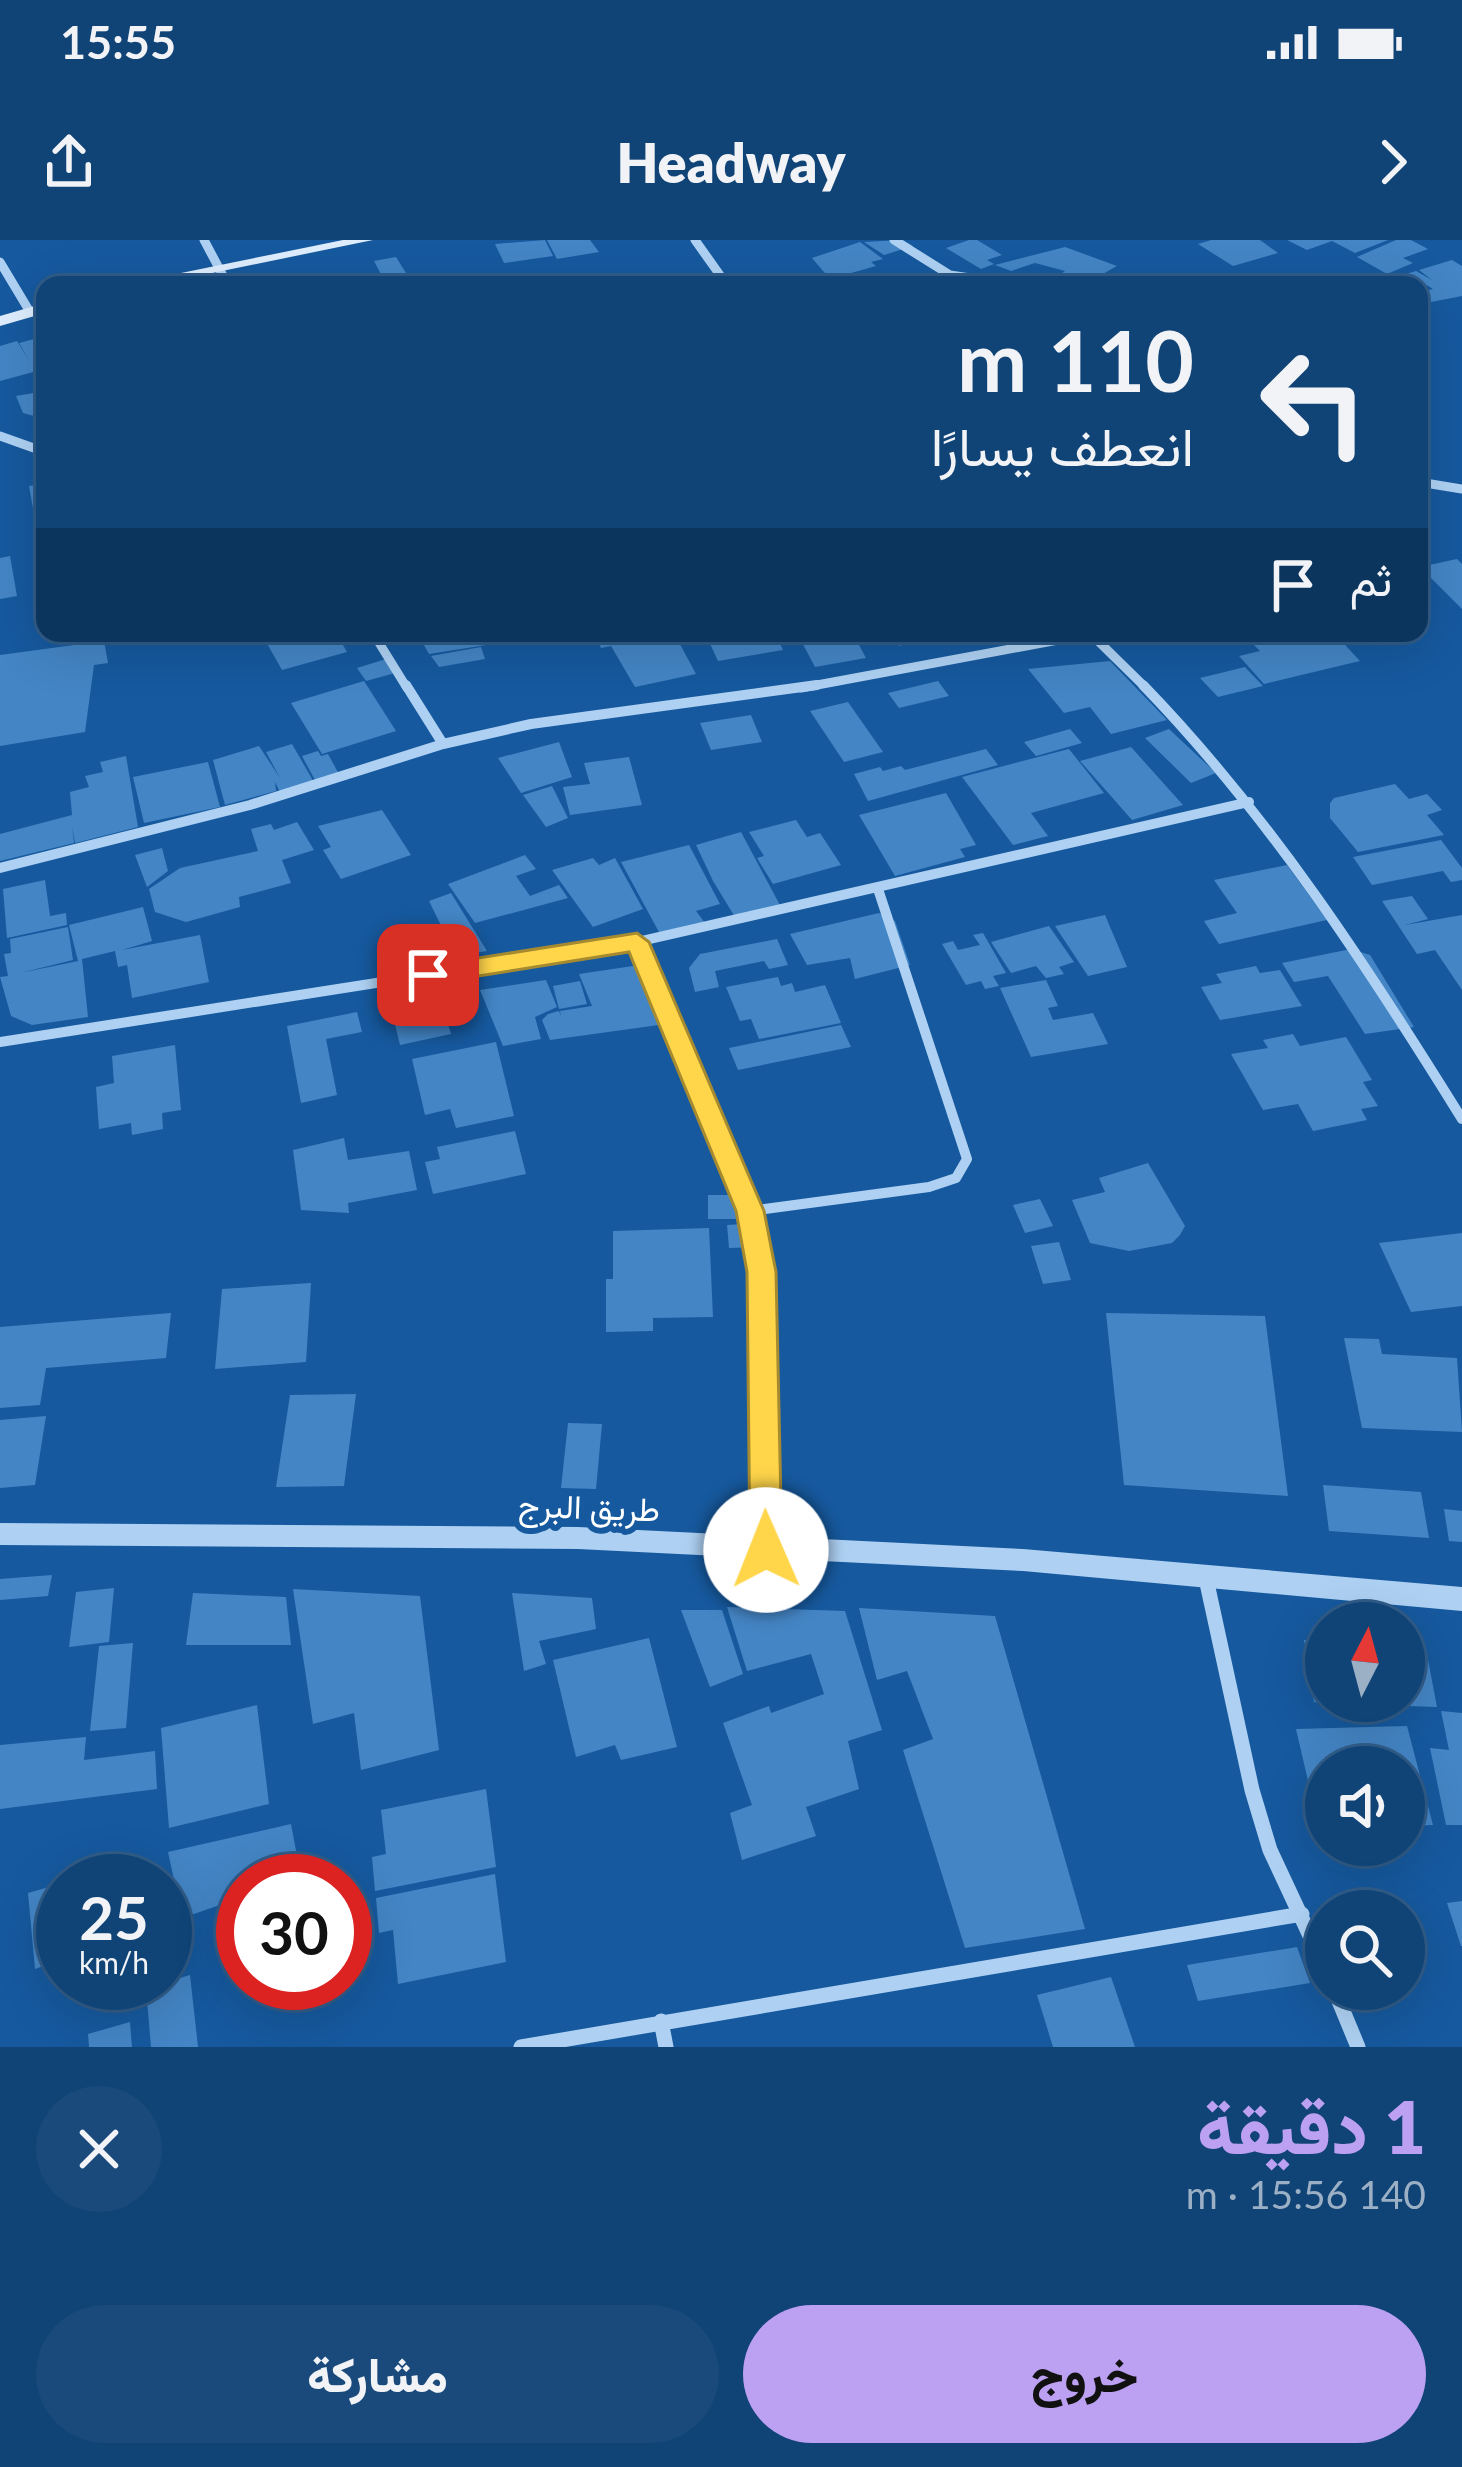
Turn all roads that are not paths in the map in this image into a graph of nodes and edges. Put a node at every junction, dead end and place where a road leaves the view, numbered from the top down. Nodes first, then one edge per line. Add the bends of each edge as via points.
1 (204, 240) edge
2 (366, 240) edge
3 (695, 240) edge
4 (894, 240) edge
5 (0, 262) edge
6 (218, 266) junction
7 (172, 276) edge
8 (223, 276) edge
9 (721, 276) edge
10 (957, 276) edge
11 (36, 309) edge
12 (36, 310) edge
13 (0, 321) edge
14 (0, 436) edge
15 (36, 449) edge
16 (1428, 483) edge
17 (1462, 489) edge
18 (380, 642) edge
19 (1042, 642) edge
20 (1100, 642) edge
21 (442, 744) junction
22 (1249, 802) junction
23 (0, 868) edge
24 (878, 889) junction
25 (637, 942) junction
26 (0, 1042) edge
27 (1462, 1119) edge
28 (750, 1211) junction
29 (0, 1534) edge
30 (766, 1550) junction
31 (1204, 1573) junction
32 (1462, 1599) edge
33 (1302, 1914) junction
34 (1305, 1921) edge
35 (1343, 2010) edge
36 (661, 2021) junction
37 (521, 2047) edge
38 (665, 2047) edge
39 (1358, 2047) edge

1 - 6 street
2 - 6 main road
3 - 9 street
4 - 10 street
5 - 11 street
6 - 7 main road
6 - 8 street
12 - 13 main road
14 - 15 street
16 - 17 street
18 - 21 street
19 - 21 street
20 - 22 street
21 - 23 street via 250,805
22 - 24 street
22 - 27 street via 1335,916
24 - 25 street
24 - 28 street via 967,1159 956,1178 929,1187
25 - 26 street
25 - 28 street
28 - 30 street via 762,1272
29 - 30 street, طريق البرج via 416,1534
30 - 31 street, طريق البرج
31 - 32 street, طريق البرج
31 - 33 street via 1252,1790
33 - 34 street
33 - 36 street
35 - 39 street
36 - 37 street
36 - 38 street

